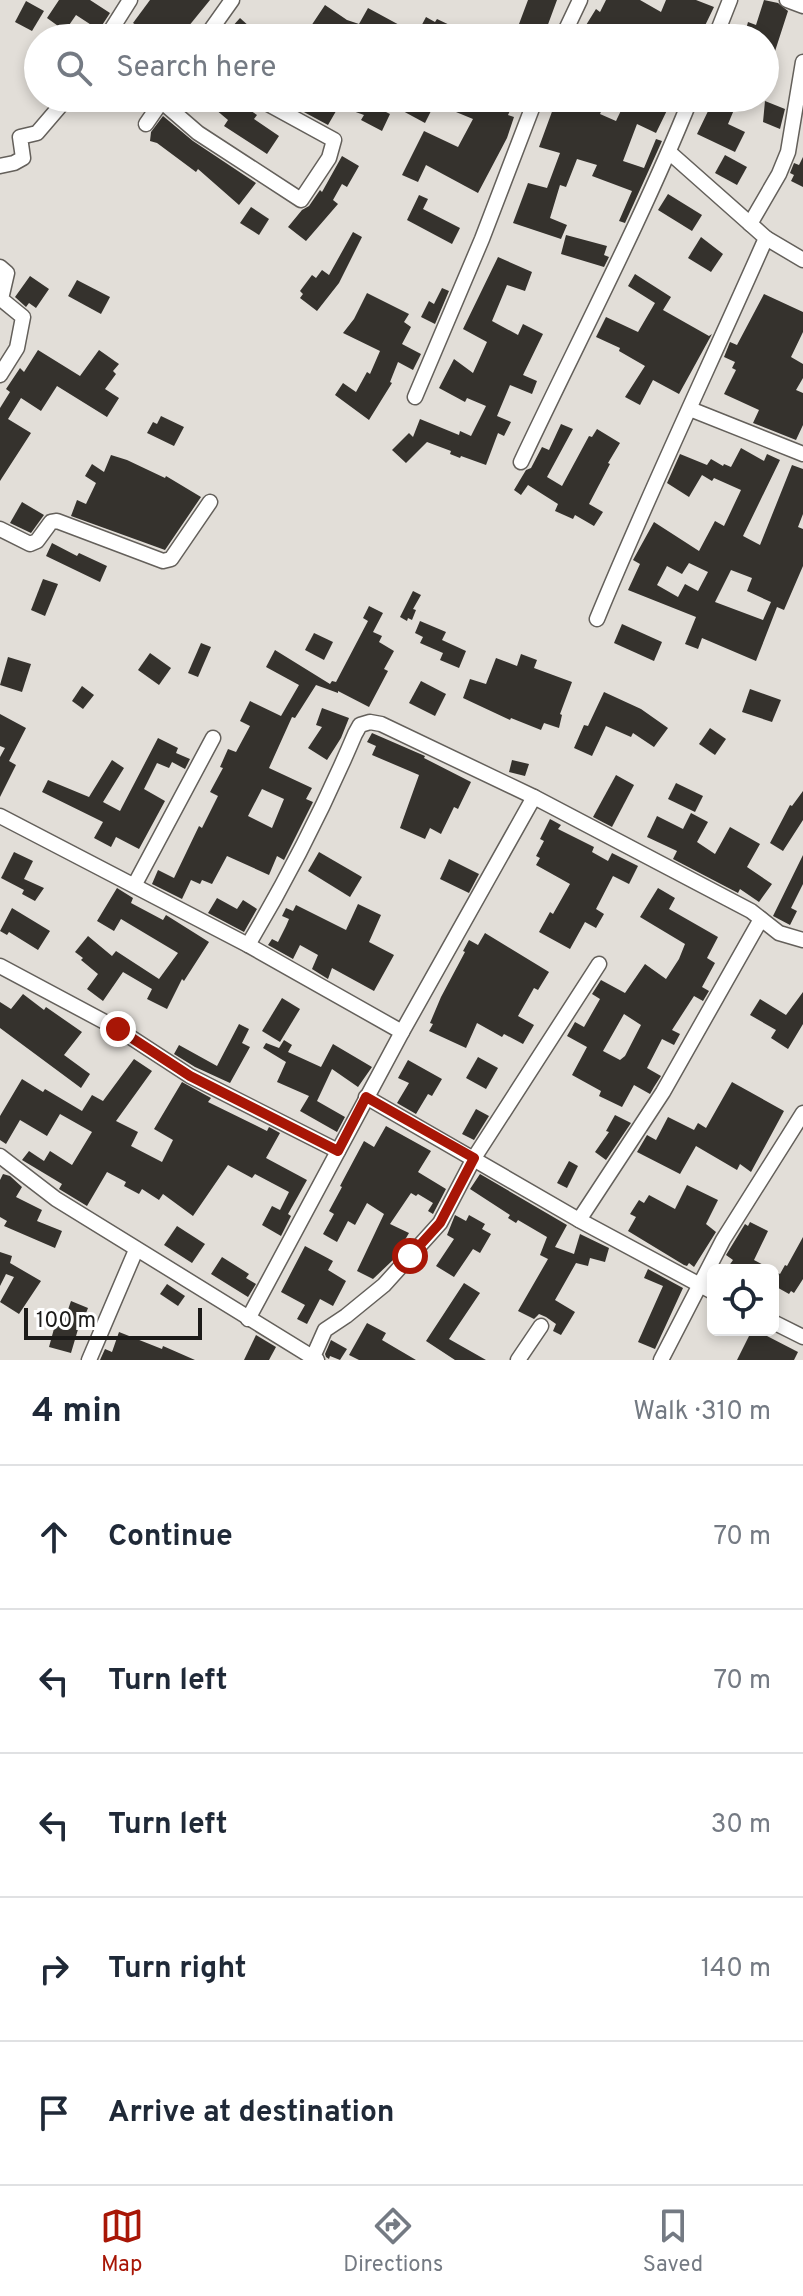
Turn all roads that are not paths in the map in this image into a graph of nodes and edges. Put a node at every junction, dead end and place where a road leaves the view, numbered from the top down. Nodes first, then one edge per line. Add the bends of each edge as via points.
1 (130, 0) edge
2 (232, 0) edge
3 (730, 0) edge
4 (787, 0) edge
5 (578, 1) edge
6 (803, 6) edge
7 (115, 24) edge
8 (215, 24) edge
9 (568, 24) edge
10 (721, 24) edge
11 (803, 62) edge
12 (55, 112) edge
13 (154, 112) edge
14 (176, 112) edge
15 (283, 112) edge
16 (531, 112) edge
17 (685, 112) edge
18 (146, 124) dead end
19 (669, 152) junction
20 (0, 166) edge
21 (750, 224) junction
22 (766, 238) junction
23 (803, 260) edge
24 (0, 267) edge
25 (0, 375) edge
26 (415, 397) dead end
27 (690, 409) junction
28 (803, 454) edge
29 (521, 462) dead end
30 (210, 502) dead end
31 (0, 529) edge
32 (597, 619) dead end
33 (213, 738) dead end
34 (534, 797) junction
35 (0, 816) edge
36 (135, 884) junction
37 (761, 919) junction
38 (803, 940) edge
39 (248, 945) junction
40 (599, 964) dead end
41 (0, 966) edge
42 (402, 1032) junction
43 (366, 1097) junction
44 (803, 1113) edge
45 (338, 1151) junction
46 (0, 1156) edge
47 (474, 1158) junction
48 (579, 1220) junction
49 (136, 1250) junction
50 (698, 1284) junction
51 (707, 1289) edge
52 (248, 1319) junction
53 (779, 1325) edge
54 (541, 1326) dead end
55 (803, 1337) edge
56 (315, 1358) edge
57 (89, 1360) edge
58 (518, 1360) edge
59 (661, 1360) edge

1 - 7 street
2 - 8 street
3 - 10 street
4 - 6 street
5 - 9 street
11 - 21 street via 788,152
12 - 20 street via 37,133 20,137 23,158
13 - 18 street
14 - 15 street via 198,133 301,200 329,158 334,140
16 - 26 street
17 - 19 street
19 - 21 street
19 - 29 street
21 - 22 street
22 - 23 street
22 - 27 street
24 - 25 street via 7,273 1,299 23,317 17,348
27 - 28 street
27 - 32 street
30 - 31 street via 171,559 163,561 57,521 30,544
33 - 36 street
34 - 37 street
34 - 39 street via 381,724 360,725 317,822
34 - 42 street
35 - 36 street
36 - 39 street
37 - 38 street via 779,933
37 - 48 street via 663,1092
39 - 42 street
40 - 47 street
41 - 45 street via 118,1029 190,1076
42 - 43 street
43 - 45 street
43 - 47 street
44 - 50 street
45 - 52 street
46 - 49 street
47 - 48 street
47 - 56 street via 430,1237 384,1285 325,1330
48 - 50 street
49 - 52 street
49 - 57 street
50 - 51 street
50 - 59 street
52 - 56 street
53 - 55 street
54 - 58 street

